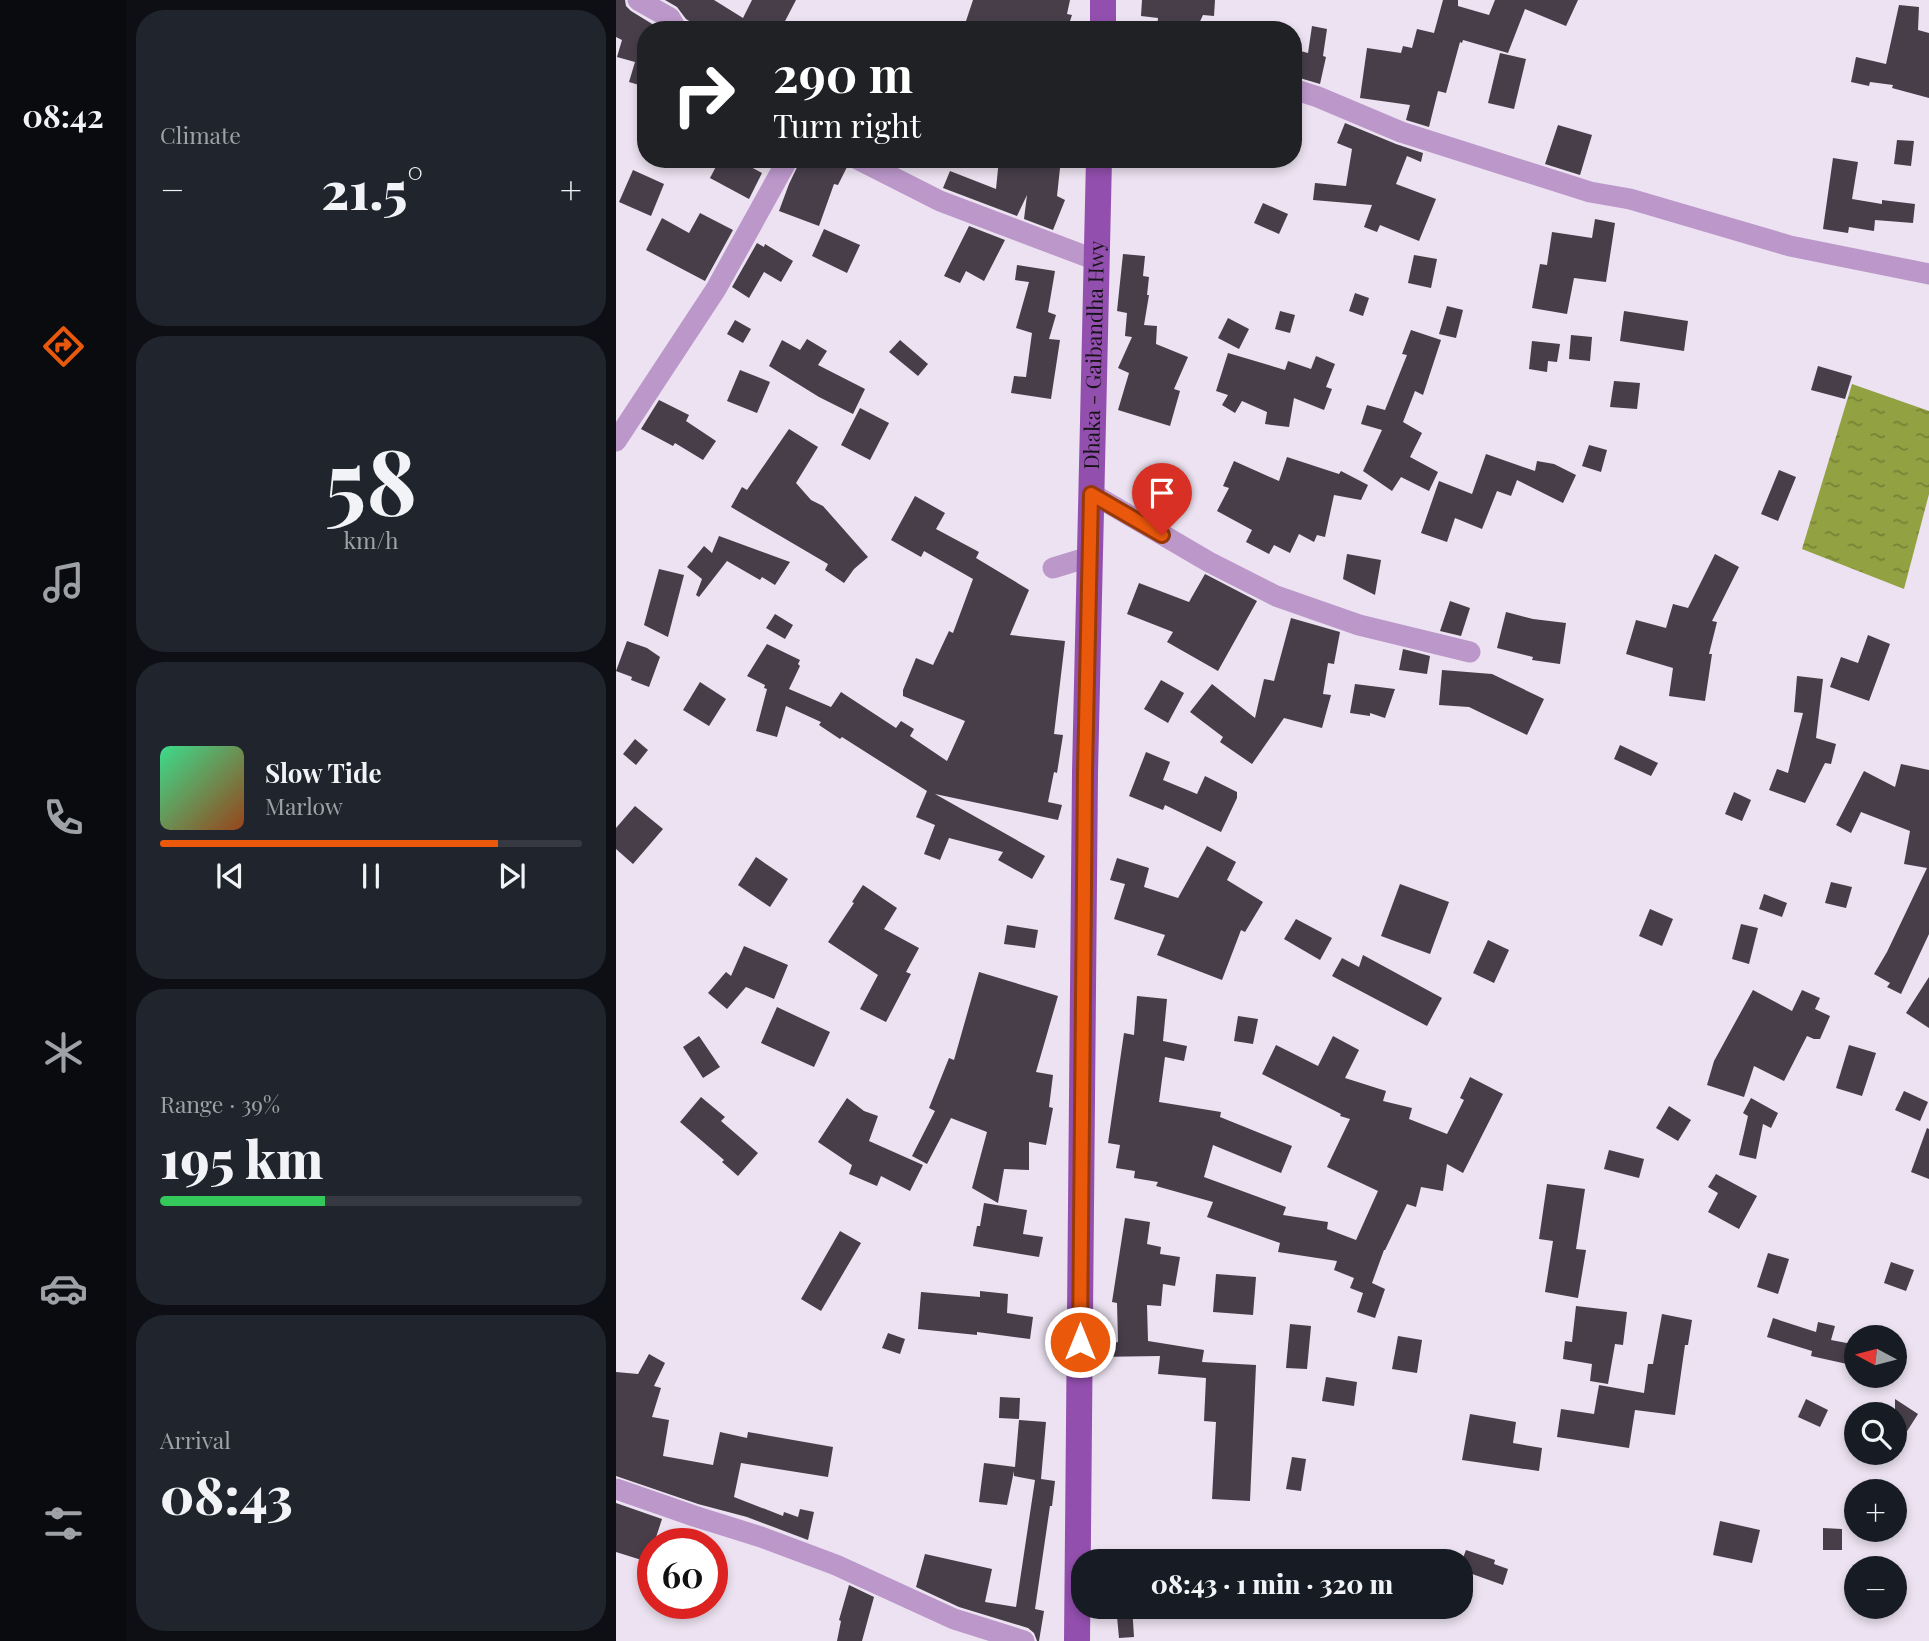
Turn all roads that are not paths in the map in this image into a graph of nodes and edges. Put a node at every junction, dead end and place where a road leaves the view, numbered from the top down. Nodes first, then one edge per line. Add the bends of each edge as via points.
1 (638, 0) edge
2 (1103, 0) edge
3 (672, 21) edge
4 (1103, 21) edge
5 (1302, 92) edge
6 (783, 168) edge
7 (875, 168) edge
8 (1099, 168) edge
9 (1096, 260) junction
10 (1929, 274) edge
11 (616, 441) edge
12 (1091, 494) junction
13 (1090, 557) junction
14 (1053, 568) dead end
15 (1470, 652) dead end
16 (616, 1489) edge
17 (1024, 1641) edge
18 (1077, 1641) edge

1 - 3 street
2 - 4 main road
5 - 10 street via 1401,132 1590,192 1630,199 1790,246
6 - 11 street via 716,289
7 - 9 street via 940,201
8 - 9 main road, Dhaka - Gaibandha Hwy
9 - 12 main road, Dhaka - Gaibandha Hwy
12 - 13 main road, Dhaka - Gaibandha Hwy
12 - 15 street via 1276,596 1359,625
13 - 14 street
13 - 18 main road, Dhaka - Gaibandha Hwy
16 - 17 street via 774,1541 954,1619

